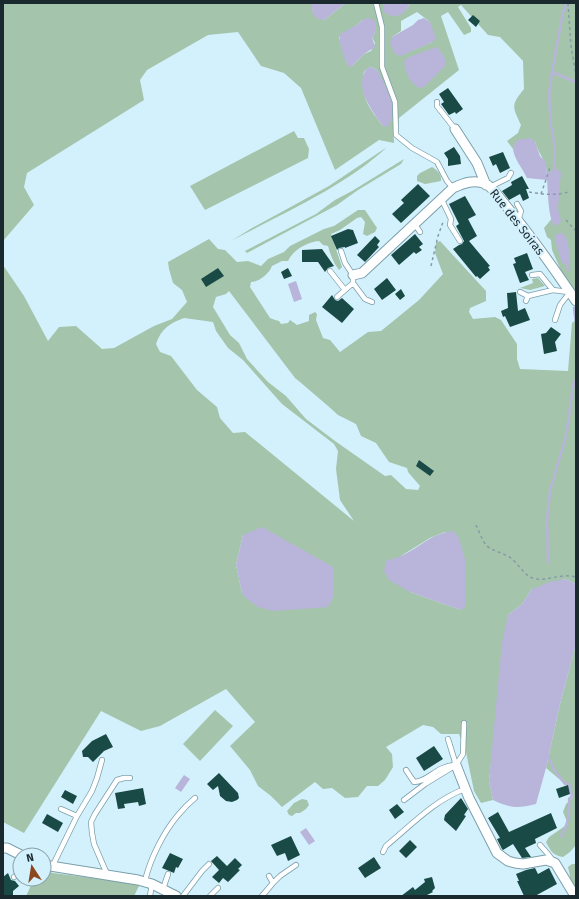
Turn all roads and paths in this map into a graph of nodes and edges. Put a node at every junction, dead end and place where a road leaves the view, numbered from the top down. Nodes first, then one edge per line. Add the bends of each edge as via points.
1 (376, 3) edge
2 (568, 3) edge
3 (576, 75) edge
4 (437, 102) dead end
5 (576, 108) edge
6 (576, 112) edge
7 (576, 125) edge
8 (455, 129) joint
9 (550, 165) dead end
10 (511, 174) dead end
11 (488, 186) junction
12 (453, 188) junction
13 (529, 192) dead end
14 (568, 192) dead end
15 (541, 194) junction
16 (441, 198) junction
17 (517, 204) dead end
18 (448, 212) junction
19 (566, 220) dead end
20 (518, 221) junction
21 (414, 224) junction
22 (576, 231) edge
23 (420, 232) dead end
24 (460, 241) dead end
25 (341, 251) dead end
26 (431, 266) dead end
27 (330, 271) dead end
28 (532, 275) dead end
29 (353, 279) junction
30 (345, 290) junction
31 (553, 290) junction
32 (520, 292) dead end
33 (570, 292) junction
34 (528, 296) junction
35 (337, 297) dead end
36 (526, 301) dead end
37 (576, 301) edge
38 (372, 302) dead end
39 (555, 320) dead end
40 (476, 525) dead end
41 (576, 577) edge
42 (464, 723) dead end
43 (448, 739) dead end
44 (102, 760) dead end
45 (456, 765) junction
46 (406, 770) dead end
47 (130, 778) dead end
48 (466, 789) junction
49 (195, 798) dead end
50 (404, 800) dead end
51 (61, 809) dead end
52 (77, 816) junction
53 (540, 846) dead end
54 (382, 852) dead end
55 (52, 859) edge
56 (554, 863) junction
57 (209, 864) dead end
58 (296, 864) dead end
59 (52, 867) edge
60 (107, 874) junction
61 (168, 874) dead end
62 (269, 876) dead end
63 (148, 883) junction
64 (273, 883) junction
65 (218, 888) dead end
66 (163, 889) junction
67 (150, 896) edge
68 (176, 896) edge
69 (183, 896) edge
70 (210, 896) edge
71 (262, 896) edge
72 (575, 896) edge

1 - 12 lane via 382,27 382,67 395,102 396,135 412,148 437,162
2 - 3 path
4 - 8 lane
5 - 6 path
6 - 7 path
8 - 11 street via 463,147
9 - 15 path
10 - 11 lane via 508,178
11 - 12 street, Rue des Soiras via 470,182
11 - 20 street, Rue des Soiras
12 - 16 street, Rue des Soiras
13 - 15 path
14 - 15 path
16 - 18 lane
16 - 21 street, Rue des Soiras
17 - 20 lane via 521,211
18 - 24 lane via 450,225
18 - 26 path via 438,236
19 - 22 path
20 - 33 street, Rue des Soiras
21 - 23 lane
21 - 29 street, Rue des Soiras
25 - 29 lane
27 - 30 lane
28 - 31 lane via 540,274
29 - 30 lane
29 - 38 lane via 365,299
30 - 35 lane
31 - 33 lane
31 - 34 lane
32 - 34 lane
33 - 37 street, Rue des Soiras
33 - 39 lane via 560,305
34 - 36 lane
40 - 41 path via 486,544 513,560 530,577 538,580 569,575
42 - 45 lane via 463,754
43 - 45 lane
44 - 52 lane via 94,784
45 - 46 lane via 438,769 420,782 414,782
45 - 48 street
45 - 50 lane
47 - 60 lane via 117,780 91,822 94,844
48 - 54 lane via 455,792 443,800
48 - 56 street via 494,849 501,857 523,864 546,860
49 - 63 lane via 178,814 152,858 148,870
51 - 52 lane
52 - 55 lane
53 - 56 lane
56 - 72 street
57 - 69 lane
58 - 64 lane
59 - 60 street
60 - 63 street
61 - 66 lane
62 - 64 lane
63 - 66 street
63 - 67 lane
64 - 71 lane
65 - 70 lane
66 - 68 street

